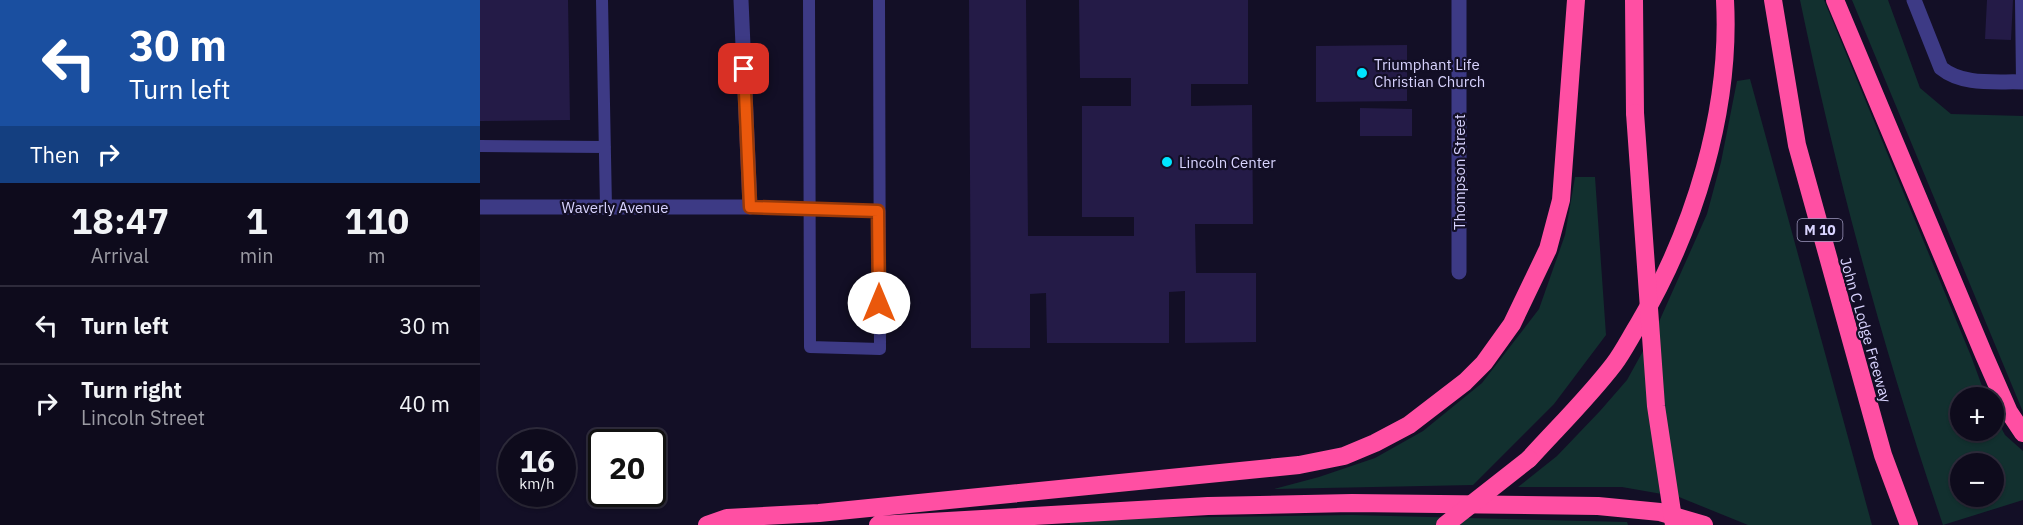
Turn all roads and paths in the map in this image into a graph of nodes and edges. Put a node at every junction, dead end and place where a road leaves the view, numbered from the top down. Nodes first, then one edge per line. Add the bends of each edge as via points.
1 (602, 0) edge
2 (741, 0) edge
3 (809, 0) edge
4 (879, 0) edge
5 (1458, 0) edge
6 (1576, 0) edge
7 (1634, 0) edge
8 (1725, 0) edge
9 (1773, 0) edge
10 (1835, 0) edge
11 (1914, 0) edge
12 (2021, 0) edge
13 (2023, 82) edge
14 (480, 146) edge
15 (605, 147) junction
16 (480, 207) edge
17 (606, 207) junction
18 (750, 207) junction
19 (808, 209) junction
20 (878, 211) junction
21 (1460, 272) dead end
22 (2023, 433) edge
23 (707, 525) edge
24 (878, 525) edge
25 (1445, 525) edge
26 (1674, 525) edge
27 (1704, 525) edge
28 (1910, 525) edge

1 - 15 lane
2 - 18 street
3 - 19 lane
4 - 20 lane
5 - 21 street, Thompson Street
6 - 23 highway via 1561,200 1548,249 1512,324 1484,363 1408,425 1344,456 1299,465 819,513 727,518
7 - 26 highway, bridge via 1635,113 1656,406
8 - 25 highway, bridge via 1725,60 1717,115 1700,182 1652,300 1615,363 1529,459
9 - 28 highway, John C Lodge Freeway / M 10 via 1797,145 1882,456
10 - 22 highway via 1984,355 2009,412
11 - 13 street via 1941,68 1948,74 1964,80
12 - 13 lane
14 - 15 lane
15 - 17 lane
16 - 17 street, Waverly Avenue
17 - 18 street, Waverly Avenue
18 - 19 lane
19 - 20 lane
19 - 20 lane via 810,347 880,349
24 - 27 highway via 1208,506 1439,503 1598,506 1660,512

